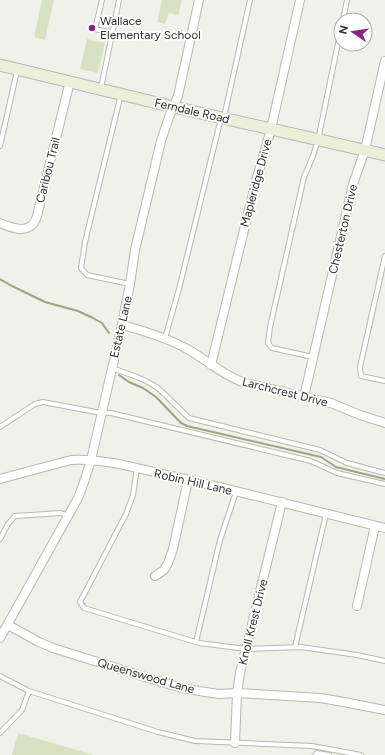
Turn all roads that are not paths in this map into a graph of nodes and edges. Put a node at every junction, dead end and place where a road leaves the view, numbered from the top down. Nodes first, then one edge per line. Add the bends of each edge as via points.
1 (102, 0) edge
2 (119, 0) edge
3 (199, 0) edge
4 (250, 0) edge
5 (300, 0) edge
6 (347, 0) edge
7 (345, 12) edge
8 (112, 33) junction
9 (336, 52) edge
10 (385, 61) edge
11 (0, 65) edge
12 (18, 69) junction
13 (70, 81) junction
14 (101, 89) junction
15 (121, 94) junction
16 (174, 107) junction
17 (222, 117) junction
18 (271, 129) junction
19 (318, 140) junction
20 (0, 146) edge
21 (365, 150) junction
22 (385, 155) edge
23 (0, 224) edge
24 (385, 256) edge
25 (130, 284) junction
26 (122, 325) junction
27 (165, 338) junction
28 (313, 357) junction
29 (211, 365) junction
30 (112, 368) junction
31 (385, 381) edge
32 (304, 397) junction
33 (101, 413) junction
34 (385, 423) edge
35 (0, 427) edge
36 (91, 460) junction
37 (137, 468) junction
38 (385, 473) edge
39 (0, 479) edge
40 (188, 480) junction
41 (385, 484) edge
42 (236, 492) junction
43 (282, 502) junction
44 (326, 514) junction
45 (68, 516) junction
46 (375, 526) junction
47 (385, 528) edge
48 (0, 538) edge
49 (155, 576) dead end
50 (357, 606) dead end
51 (8, 625) junction
52 (0, 638) edge
53 (196, 642) junction
54 (295, 647) junction
55 (246, 648) junction
56 (385, 661) edge
57 (0, 676) edge
58 (29, 691) junction
59 (237, 693) junction
60 (385, 710) edge
61 (0, 733) edge
62 (235, 743) junction
63 (315, 755) edge
64 (329, 755) edge
65 (361, 755) edge

1 - 8 lane via 95,29
2 - 8 lane
3 - 16 street, Estate Lane
4 - 17 lane
5 - 18 street, Mapleridge Drive
6 - 7 lane
8 - 14 lane
9 - 19 lane
10 - 21 street, Chesterton Drive
11 - 12 street, Ferndale Road
12 - 13 street, Ferndale Road
12 - 20 lane
13 - 14 street, Ferndale Road
13 - 23 street, Caribou Trail via 37,216 32,226 26,228
14 - 15 street, Ferndale Road
15 - 16 street, Ferndale Road
15 - 25 lane via 81,268 87,275
16 - 17 street, Ferndale Road
16 - 25 street, Estate Lane via 161,141 135,250
17 - 18 street, Ferndale Road
17 - 27 lane
18 - 19 street, Ferndale Road
18 - 29 street, Mapleridge Drive
19 - 21 street, Ferndale Road
19 - 28 lane via 304,177 268,343 272,348
21 - 22 street, Ferndale Road
21 - 28 street, Chesterton Drive via 353,184
24 - 31 lane via 360,367 361,376
25 - 26 street, Estate Lane
26 - 27 street, Larchcrest Drive
26 - 30 street, Estate Lane
27 - 29 street, Larchcrest Drive via 190,350
28 - 32 street, Chesterton Drive
29 - 32 street, Larchcrest Drive via 242,382
30 - 33 street, Estate Lane
30 - 38 lane via 158,388 189,418 320,450 347,463
32 - 34 street, Larchcrest Drive via 332,403 360,416
33 - 35 lane via 42,402
33 - 36 street, Estate Lane
33 - 41 lane via 111,413 311,461 337,473
36 - 37 street, Robin Hill Lane
36 - 39 street, Robin Hill Lane via 64,461
36 - 45 street, Estate Lane via 78,498
37 - 40 street, Robin Hill Lane
37 - 53 lane via 133,495 126,514 80,602 84,608
40 - 42 street, Robin Hill Lane
40 - 49 street via 168,563 164,570
42 - 43 street, Robin Hill Lane
42 - 53 lane via 220,540
43 - 44 street, Robin Hill Lane
43 - 55 street, Knoll Krest Drive
44 - 46 street, Robin Hill Lane
44 - 54 lane
45 - 48 lane via 15,516
45 - 51 street, Estate Lane
46 - 47 street, Robin Hill Lane
46 - 50 street
51 - 52 street, Estate Lane
51 - 59 street, Queenswood Lane via 53,648 161,682 219,694
53 - 55 lane
54 - 55 lane
54 - 56 lane via 357,654
55 - 59 street, Knoll Krest Drive
57 - 58 lane
58 - 61 lane via 22,710
58 - 62 lane via 158,732 195,741
59 - 60 street, Queenswood Lane via 321,698
59 - 62 street, Knoll Krest Drive
62 - 65 lane via 312,746
63 - 64 lane

